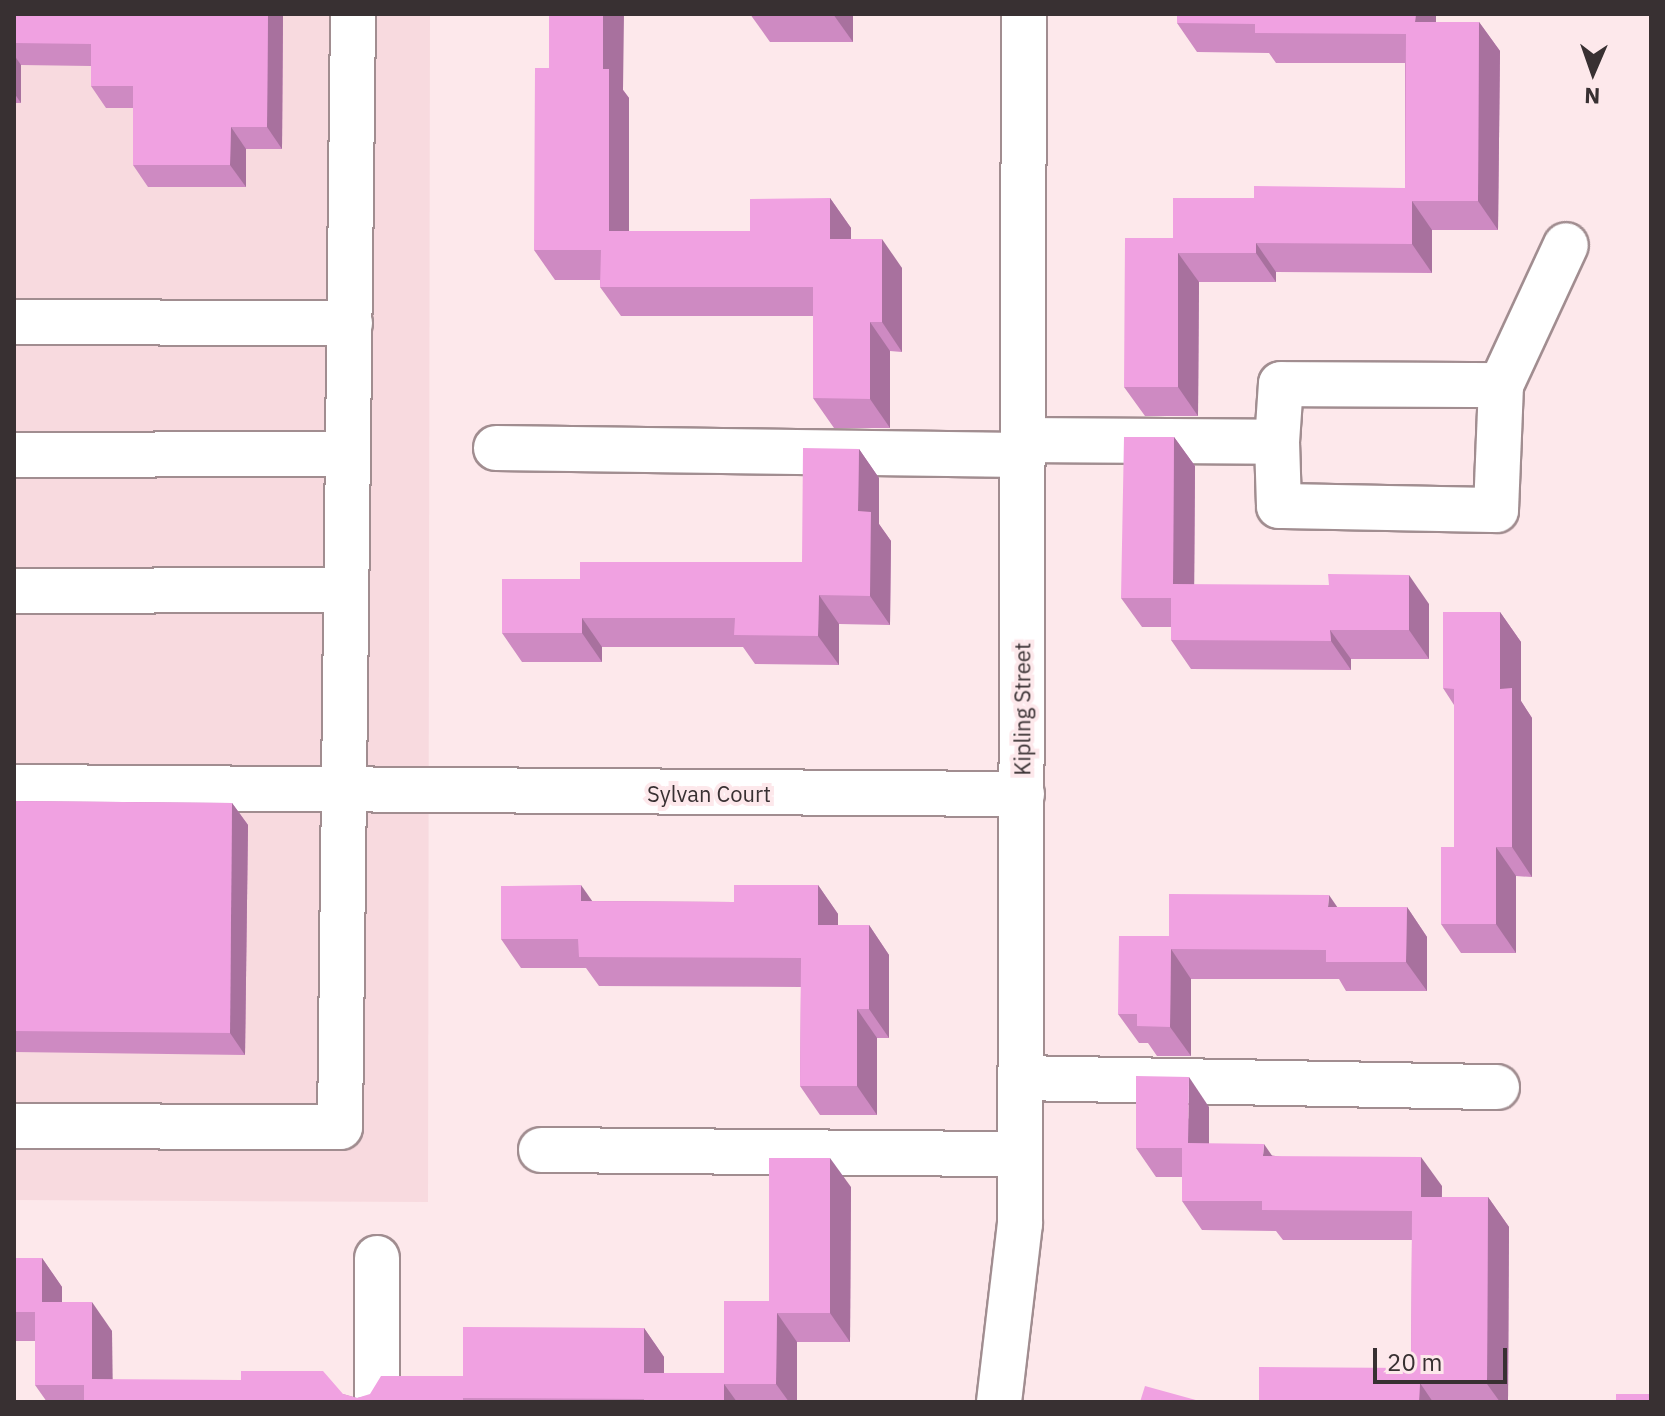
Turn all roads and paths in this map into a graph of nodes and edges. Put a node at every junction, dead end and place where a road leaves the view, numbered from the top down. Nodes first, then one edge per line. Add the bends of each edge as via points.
1 (353, 14) edge
2 (1024, 14) edge
3 (1566, 245) dead end
4 (14, 322) edge
5 (350, 323) junction
6 (1501, 385) junction
7 (1277, 442) junction
8 (1022, 447) junction
9 (496, 448) dead end
10 (348, 454) junction
11 (14, 455) edge
12 (346, 590) junction
13 (14, 591) edge
14 (14, 787) edge
15 (344, 790) junction
16 (1022, 794) junction
17 (1020, 1078) junction
18 (1497, 1087) dead end
19 (14, 1126) edge
20 (541, 1150) dead end
21 (1020, 1154) junction
22 (377, 1258) dead end
23 (377, 1402) edge
24 (999, 1402) edge

1 - 5 street
2 - 8 street, Kipling Street
3 - 6 street
4 - 5 street
5 - 10 street
6 - 7 street via 1281,384
6 - 7 street via 1496,510 1279,506
7 - 8 street
8 - 9 street
8 - 16 street, Kipling Street
10 - 11 street
10 - 12 street
12 - 13 street
12 - 15 street
14 - 15 street, Sylvan Court
15 - 16 street, Sylvan Court
15 - 19 street via 340,1127
16 - 17 street, Kipling Street
17 - 18 street
17 - 21 street, Kipling Street
20 - 21 street
21 - 24 street, Kipling Street via 1015,1291
22 - 23 street

